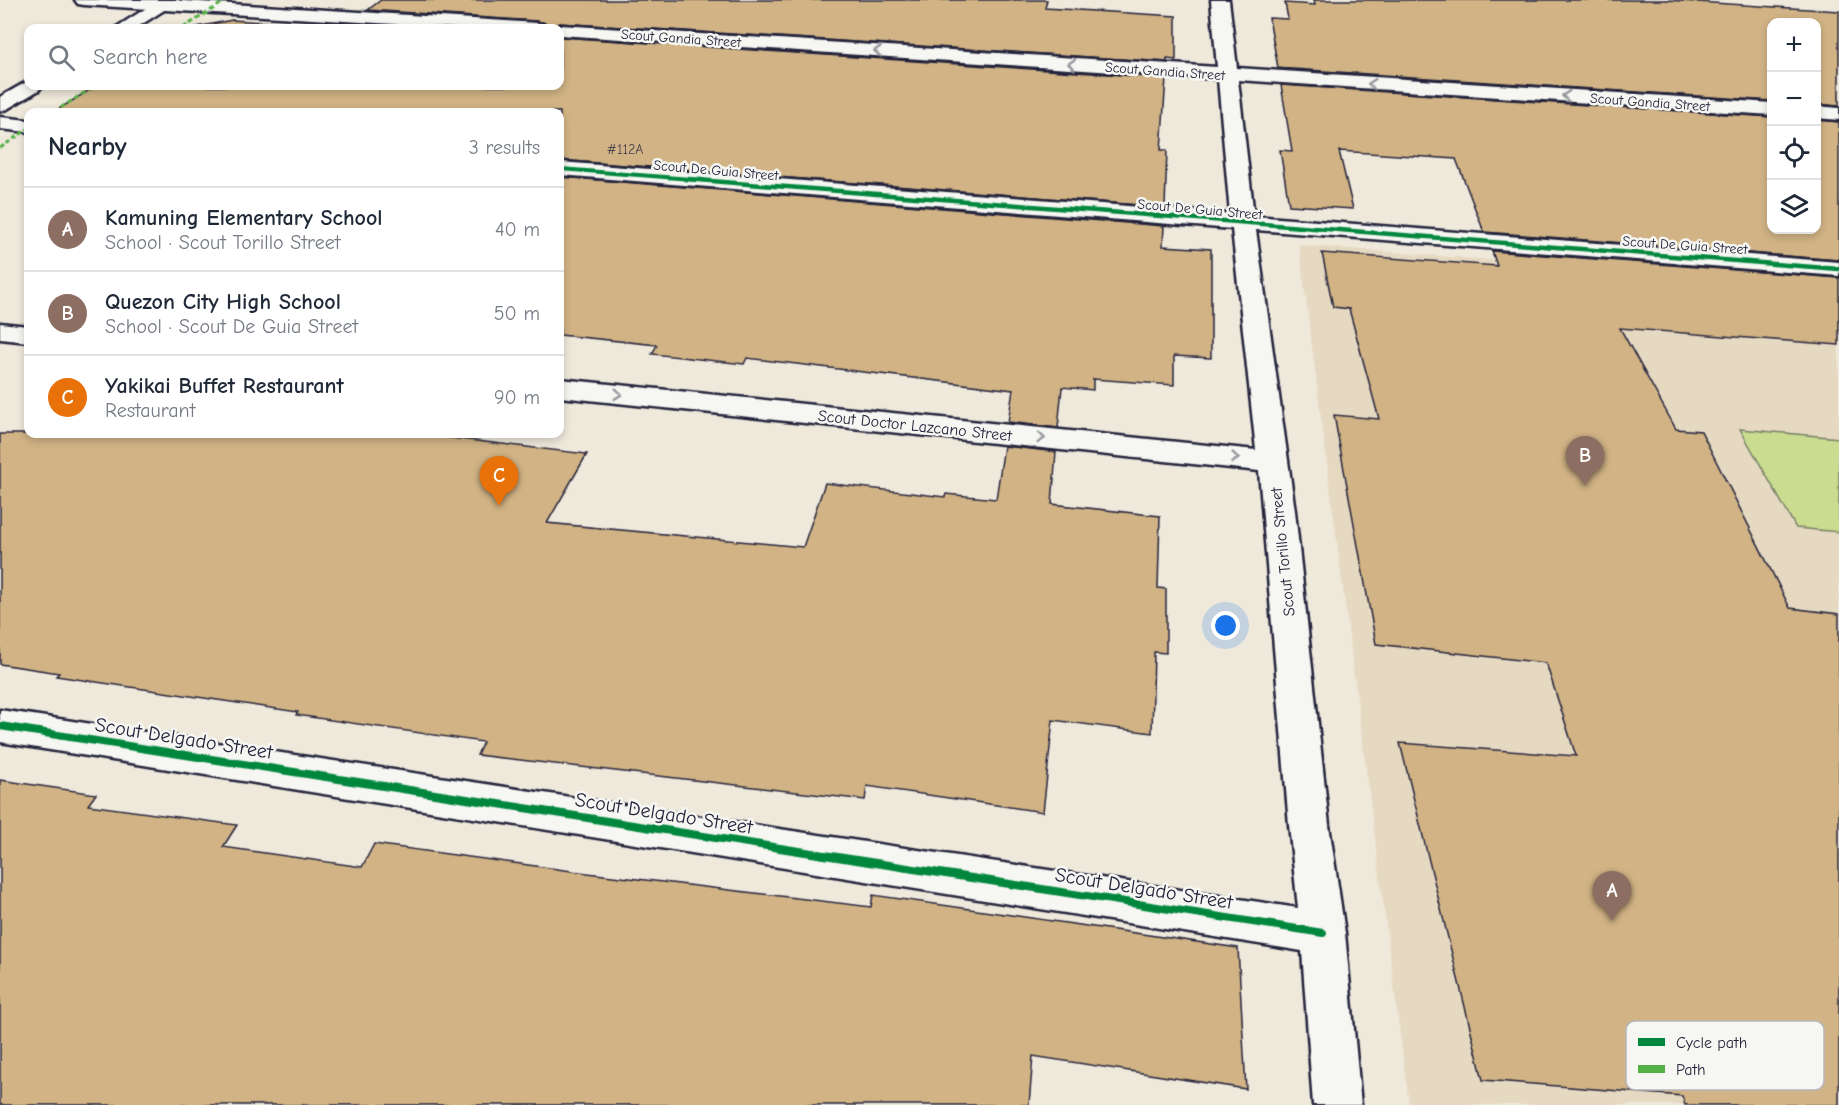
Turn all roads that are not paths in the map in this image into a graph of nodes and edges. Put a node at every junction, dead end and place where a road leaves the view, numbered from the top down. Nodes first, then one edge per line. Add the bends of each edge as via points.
1 (84, 0) edge
2 (1220, 0) edge
3 (168, 2) edge
4 (131, 24) edge
5 (480, 24) edge
6 (564, 30) edge
7 (1228, 75) junction
8 (25, 90) edge
9 (0, 105) edge
10 (1767, 110) edge
11 (1821, 112) edge
12 (1839, 114) edge
13 (0, 123) edge
14 (24, 126) edge
15 (564, 169) edge
16 (1243, 224) junction
17 (1839, 269) edge
18 (0, 331) edge
19 (24, 334) edge
20 (564, 388) edge
21 (1271, 462) junction
22 (0, 726) edge
23 (1323, 933) junction
24 (1337, 1105) edge

1 - 3 street
2 - 7 street, Scout Torillo Street
3 - 4 street
3 - 5 street
7 -> 6 street, Scout Gandia Street
10 -> 7 street, Scout Gandia Street
7 - 16 street, Scout Torillo Street
8 - 9 street
11 - 12 street
13 - 14 street
15 - 16 street, Scout De Guia Street
16 - 17 street, Scout De Guia Street
16 - 21 street, Scout Torillo Street
18 - 19 street
20 -> 21 street, Scout Doctor Lazcano Street
21 - 23 street, Scout Torillo Street
22 - 23 street, Scout Delgado Street
23 - 24 street, Scout Torillo Street

